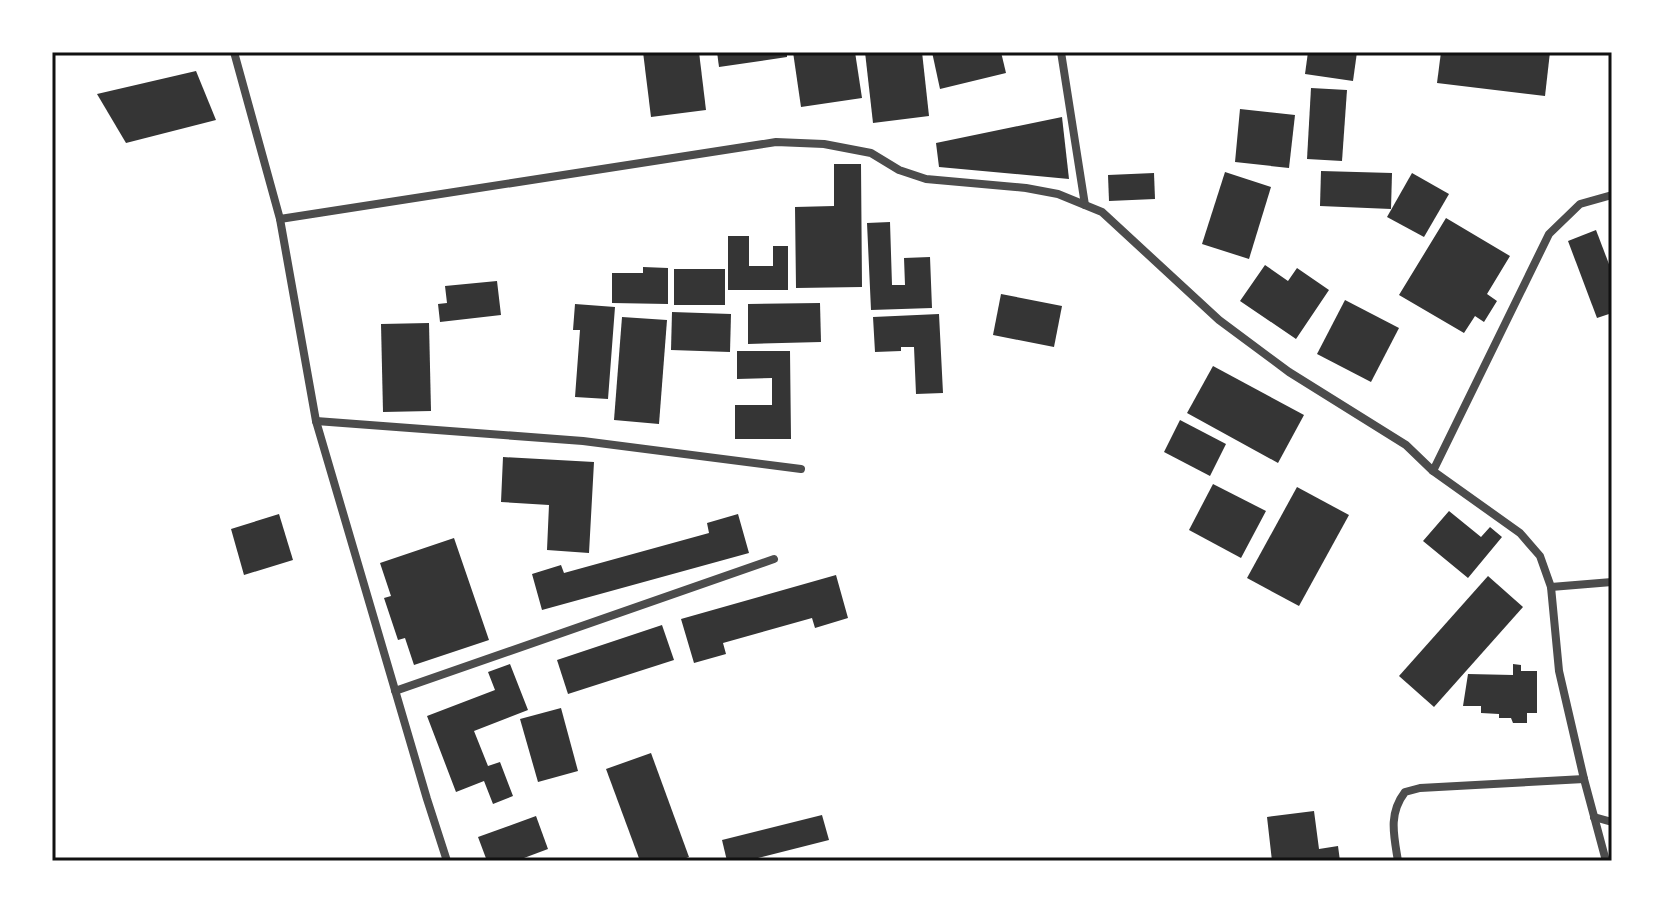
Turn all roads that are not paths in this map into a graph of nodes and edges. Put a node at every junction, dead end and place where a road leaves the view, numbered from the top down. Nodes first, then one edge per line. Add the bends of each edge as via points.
1 (234, 52) edge
2 (1061, 52) edge
3 (1612, 195) edge
4 (1085, 205) junction
5 (280, 219) junction
6 (316, 421) junction
7 (801, 469) dead end
8 (1433, 471) junction
9 (774, 559) dead end
10 (1612, 582) edge
11 (1551, 587) junction
12 (395, 691) junction
13 (1584, 779) junction
14 (1594, 817) junction
15 (1612, 822) edge
16 (447, 861) edge
17 (1398, 861) edge
18 (1606, 861) edge

1 - 5 street
2 - 4 street
3 - 8 street via 1580,204 1549,234
4 - 5 street via 1026,188 926,179 871,153 776,142
4 - 8 street via 1102,212 1219,320 1289,372 1406,445
5 - 6 street
6 - 7 street via 583,441
6 - 12 street
8 - 11 street via 1520,533 1540,556
9 - 12 street
10 - 11 street
11 - 13 street via 1559,671
12 - 16 street
13 - 14 street
13 - 17 street via 1405,792 1394,811
14 - 15 street
14 - 18 street

